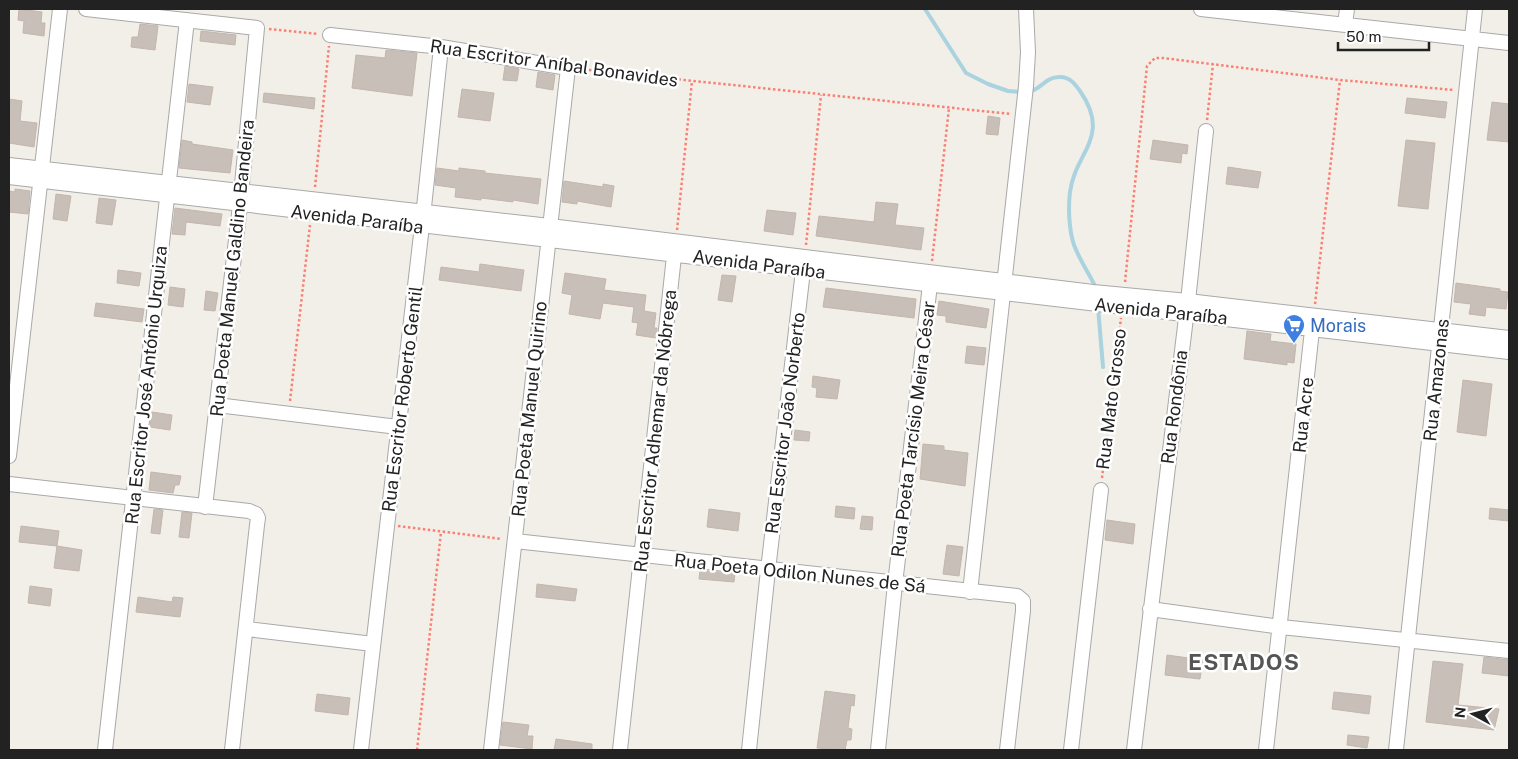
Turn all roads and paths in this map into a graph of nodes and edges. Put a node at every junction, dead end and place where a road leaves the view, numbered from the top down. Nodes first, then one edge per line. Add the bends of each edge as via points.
1 (60, 9) edge
2 (86, 9) edge
3 (1026, 9) edge
4 (1201, 9) edge
5 (1347, 9) edge
6 (1475, 9) edge
7 (187, 20) junction
8 (1345, 24) junction
9 (257, 28) junction
10 (330, 35) joint
11 (1472, 39) junction
12 (1509, 44) edge
13 (441, 47) junction
14 (1213, 64) junction
15 (568, 68) junction
16 (1340, 80) junction
17 (692, 82) junction
18 (1466, 91) junction
19 (821, 95) junction
20 (949, 108) junction
21 (1023, 115) junction
22 (1206, 131) joint
23 (9, 165) edge
24 (41, 175) junction
25 (9, 177) edge
26 (168, 190) junction
27 (241, 198) junction
28 (424, 212) junction
29 (422, 226) junction
30 (550, 226) junction
31 (548, 241) junction
32 (675, 248) junction
33 (804, 263) junction
34 (930, 278) junction
35 (1003, 288) junction
36 (1116, 301) junction
37 (1187, 307) junction
38 (1313, 321) junction
39 (1440, 337) junction
40 (1509, 338) edge
41 (1509, 352) edge
42 (217, 406) junction
43 (398, 427) junction
44 (9, 456) edge
45 (9, 484) edge
46 (1101, 490) joint
47 (134, 498) junction
48 (205, 506) junction
49 (386, 524) junction
50 (441, 532) junction
51 (515, 541) junction
52 (640, 555) junction
53 (768, 570) junction
54 (895, 584) junction
55 (970, 592) junction
56 (1150, 609) junction
57 (1280, 627) junction
58 (246, 629) junction
59 (1409, 640) junction
60 (373, 644) junction
61 (1509, 651) edge
62 (105, 750) edge
63 (232, 750) edge
64 (361, 750) edge
65 (417, 750) edge
66 (491, 750) edge
67 (620, 750) edge
68 (749, 750) edge
69 (878, 750) edge
70 (1007, 750) edge
71 (1070, 750) edge
72 (1134, 750) edge
73 (1266, 750) edge
74 (1396, 750) edge

1 - 24 street
2 - 7 street
3 - 21 street via 1028,52
4 - 8 street
5 - 8 street
6 - 11 street, Rua Amazonas
7 - 9 street
7 - 26 street, Rua Escritor José António Urquiza
8 - 11 street
9 - 10 path
9 - 27 street, Rua Poeta Manuel Galdino Bandeira
10 - 13 street, Rua Escritor Aníbal Bonavides
11 - 12 street
11 - 18 street, Rua Amazonas
13 - 15 street, Rua Escritor Aníbal Bonavides
13 - 28 street, Rua Escritor Roberto Gentil
14 - 16 path
14 - 22 path
14 - 36 path, Rua Mato Grosso via 1155,58 1147,66
15 - 17 path, Rua Escritor Aníbal Bonavides
15 - 30 street, Rua Poeta Manuel Quirino
16 - 18 path
16 - 38 path
17 - 19 path, Rua Escritor Aníbal Bonavides
17 - 32 path
18 - 39 street, Rua Amazonas
19 - 20 path, Rua Escritor Aníbal Bonavides
19 - 33 path
20 - 21 path, Rua Escritor Aníbal Bonavides
20 - 34 path
21 - 35 street
22 - 37 street, Rua Rondônia
23 - 24 street, Avenida Paraíba
24 - 25 street, Avenida Paraíba
24 - 26 street, Avenida Paraíba
24 - 44 street
26 - 27 street, Avenida Paraíba
26 - 47 street, Rua Escritor José António Urquiza
27 - 28 street, Avenida Paraíba
27 - 29 street, Avenida Paraíba
27 - 42 street, Rua Poeta Manuel Galdino Bandeira
28 - 29 street, Rua Escritor Roberto Gentil
28 - 30 street, Avenida Paraíba
29 - 31 street, Avenida Paraíba
29 - 43 street, Rua Escritor Roberto Gentil
30 - 31 street, Rua Poeta Manuel Quirino
30 - 32 street, Avenida Paraíba
31 - 32 street, Avenida Paraíba
31 - 51 street, Rua Poeta Manuel Quirino
32 - 33 street, Avenida Paraíba
32 - 52 street, Rua Escritor Adhemar da Nóbrega
33 - 34 street, Avenida Paraíba
33 - 53 street, Rua Escritor João Norberto
34 - 35 street, Avenida Paraíba
34 - 54 street, Rua Poeta Tarcísio Meira César
35 - 36 street, Avenida Paraíba
35 - 55 street
36 - 37 street, Avenida Paraíba
36 - 46 path, Rua Mato Grosso
37 - 38 street, Avenida Paraíba
37 - 56 street, Rua Rondônia
38 - 39 street, Avenida Paraíba
38 - 57 street, Rua Acre
39 - 40 street, Avenida Paraíba
39 - 41 street, Avenida Paraíba
39 - 59 street, Rua Amazonas
42 - 43 street
42 - 48 street, Rua Poeta Manuel Galdino Bandeira
43 - 49 street, Rua Escritor Roberto Gentil
45 - 47 street
46 - 71 street, Rua Mato Grosso
47 - 48 street
47 - 62 street, Rua Escritor José António Urquiza
48 - 58 street via 253,512 258,518
49 - 50 path
49 - 60 street, Rua Escritor Roberto Gentil
50 - 51 path
50 - 65 path
51 - 52 street, Rua Poeta Odilon Nunes de Sá
51 - 66 street, Rua Poeta Manuel Quirino
52 - 53 street, Rua Poeta Odilon Nunes de Sá
52 - 67 street, Rua Escritor Adhemar da Nóbrega
53 - 54 street, Rua Poeta Odilon Nunes de Sá
53 - 68 street, Rua Escritor João Norberto
54 - 55 street, Rua Poeta Odilon Nunes de Sá
54 - 69 street, Rua Poeta Tarcísio Meira César
55 - 70 street, Rua Poeta Odilon Nunes de Sá via 1017,596 1023,602
56 - 57 street
56 - 72 street, Rua Rondônia
57 - 59 street
57 - 73 street, Rua Acre
58 - 60 street
58 - 63 street
59 - 61 street
59 - 74 street, Rua Amazonas
60 - 64 street, Rua Escritor Roberto Gentil

